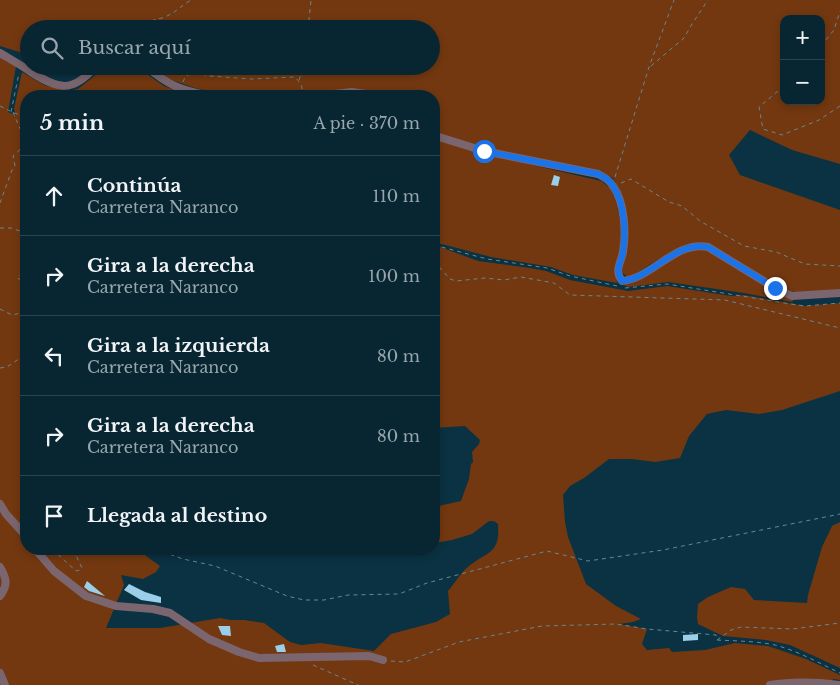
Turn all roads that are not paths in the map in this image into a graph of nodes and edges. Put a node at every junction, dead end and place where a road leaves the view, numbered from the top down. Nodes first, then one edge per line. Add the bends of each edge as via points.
1 (0, 54) edge
2 (20, 65) edge
3 (36, 75) edge
4 (88, 75) edge
5 (156, 75) edge
6 (180, 90) edge
7 (440, 137) edge
8 (840, 293) edge
9 (0, 504) edge
10 (20, 529) edge
11 (40, 555) edge
12 (0, 567) edge
13 (0, 596) edge
14 (383, 660) road end
15 (0, 673) edge
16 (5, 685) edge
17 (770, 685) edge
18 (840, 685) edge

1 - 2 street
3 - 4 street via 60,86 72,85
5 - 6 street
7 - 8 street via 484,151 598,174 606,179 613,186 620,203 624,228 623,252 617,269 622,281 636,278 690,248 702,246 792,296
9 - 10 street
11 - 14 street via 54,571 86,596 116,606 170,613 210,639 239,652 259,658 370,656
12 - 13 street via 6,588
15 - 16 street
17 - 18 street via 813,682

